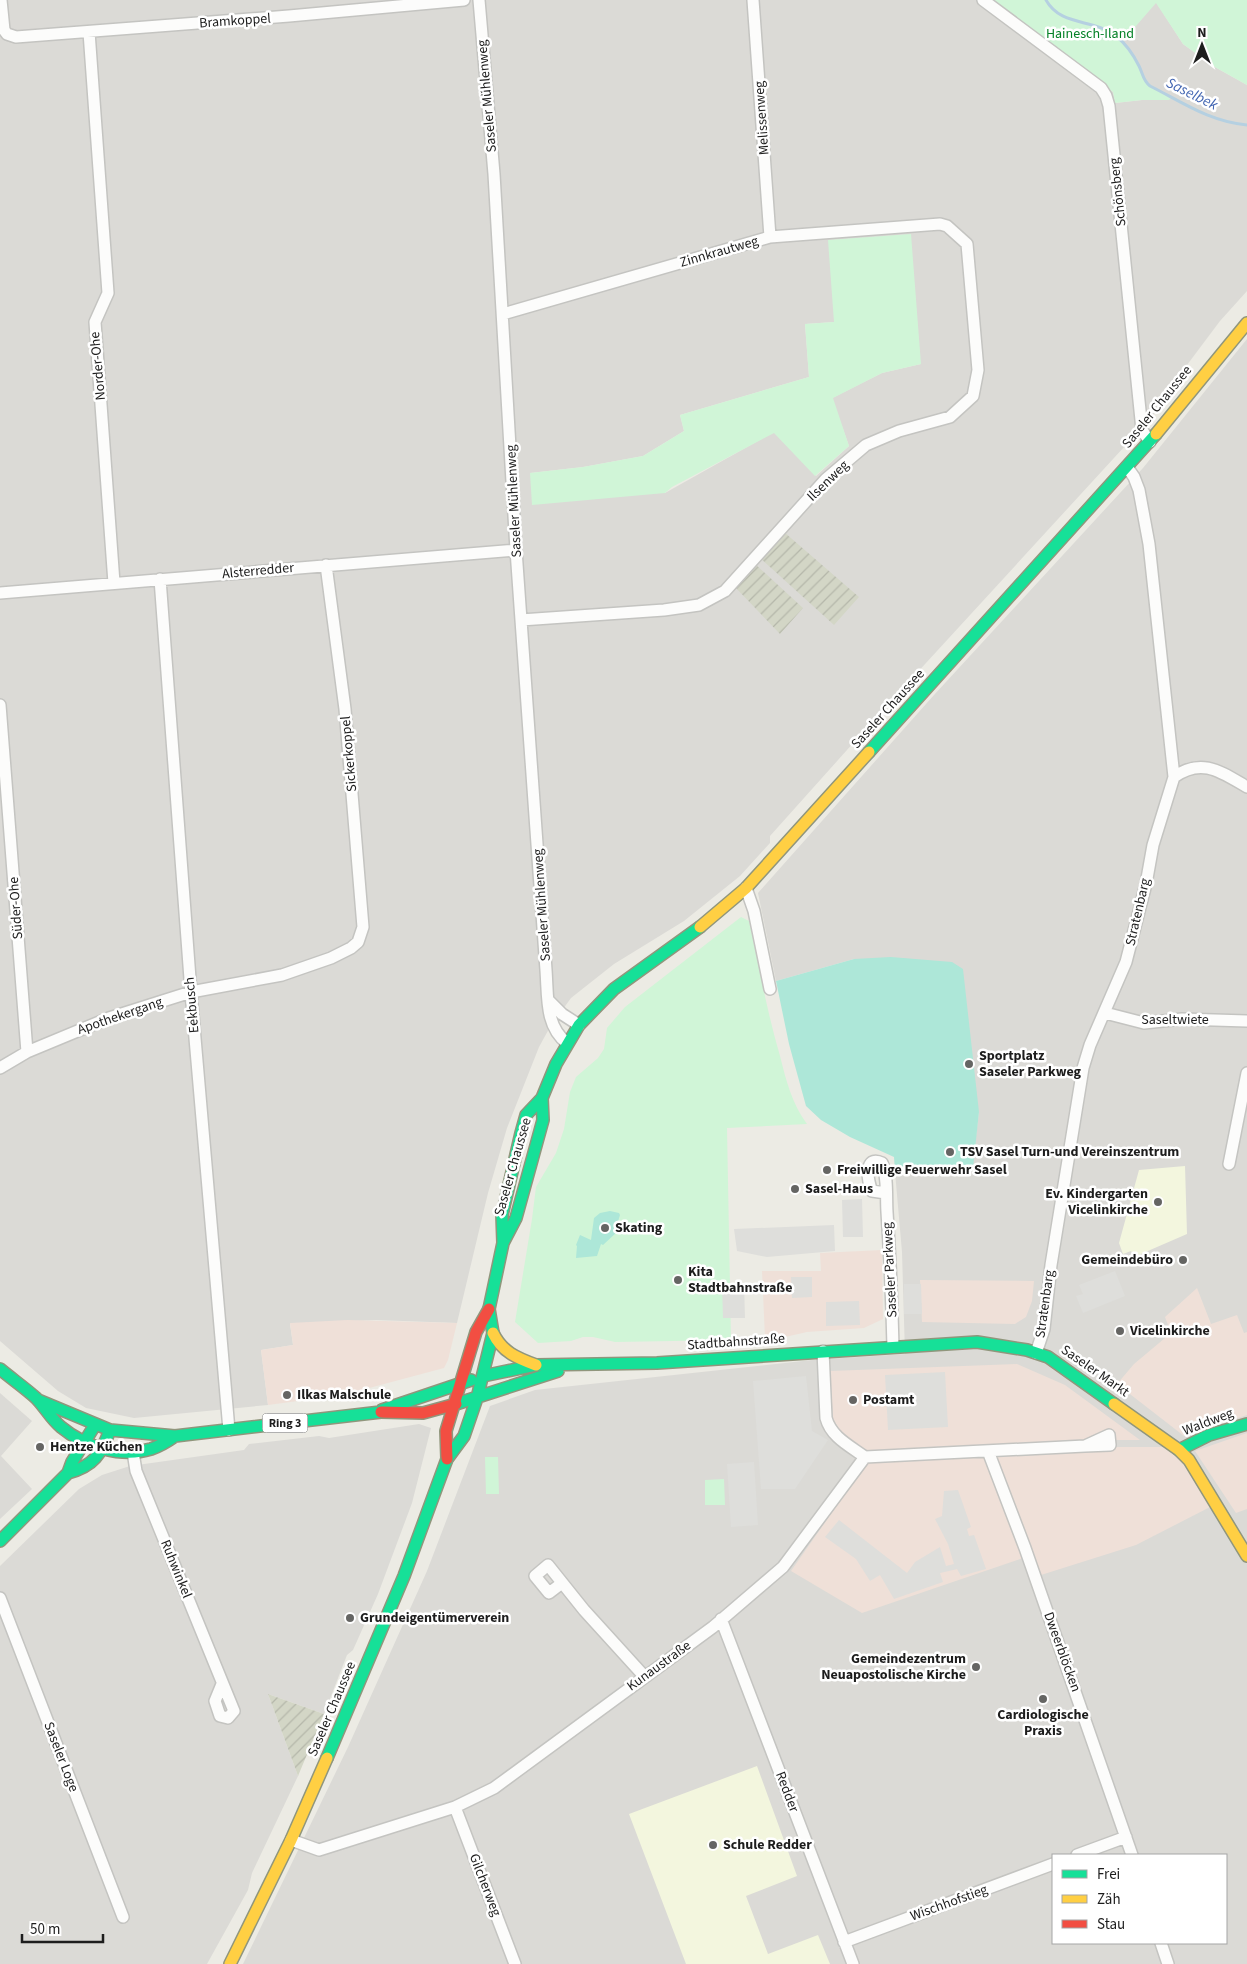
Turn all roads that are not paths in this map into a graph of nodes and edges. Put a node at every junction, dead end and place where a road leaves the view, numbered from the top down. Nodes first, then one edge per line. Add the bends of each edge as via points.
1 (1, 0) edge
2 (464, 0) edge
3 (479, 0) edge
4 (753, 0) edge
5 (983, 0) edge
6 (89, 32) junction
7 (940, 224) joint
8 (770, 236) junction
9 (503, 314) junction
10 (1247, 323) edge
11 (1150, 442) junction
12 (1127, 467) junction
13 (516, 550) junction
14 (326, 566) junction
15 (160, 579) junction
16 (114, 583) junction
17 (0, 593) edge
18 (521, 620) junction
19 (0, 705) edge
20 (1174, 777) junction
21 (1247, 787) edge
22 (746, 888) junction
23 (358, 942) joint
24 (770, 988) dead end
25 (191, 992) junction
26 (549, 1001) junction
27 (1105, 1012) junction
28 (1247, 1021) edge
29 (579, 1025) junction
30 (567, 1043) junction
31 (27, 1052) junction
32 (0, 1068) edge
33 (1247, 1073) edge
34 (542, 1098) junction
35 (1229, 1164) dead end
36 (886, 1193) dead end
37 (503, 1242) junction
38 (489, 1309) junction
39 (493, 1334) junction
40 (893, 1347) junction
41 (823, 1351) junction
42 (1036, 1353) junction
43 (536, 1365) junction
44 (582, 1365) junction
45 (0, 1369) edge
46 (483, 1376) junction
47 (462, 1382) junction
48 (477, 1398) junction
49 (38, 1400) junction
50 (456, 1404) junction
51 (374, 1412) junction
52 (1247, 1424) edge
53 (96, 1425) junction
54 (110, 1430) junction
55 (229, 1430) junction
56 (175, 1436) junction
57 (86, 1442) junction
58 (1085, 1446) dead end
59 (103, 1448) junction
60 (1180, 1450) junction
61 (988, 1451) junction
62 (133, 1452) junction
63 (865, 1457) junction
64 (447, 1459) junction
65 (68, 1473) junction
66 (0, 1541) edge
67 (1247, 1556) edge
68 (562, 1583) dead end
69 (0, 1598) edge
70 (721, 1619) junction
71 (644, 1676) junction
72 (222, 1684) dead end
73 (455, 1807) junction
74 (1126, 1837) junction
75 (291, 1840) junction
76 (1080, 1854) edge
77 (1132, 1854) edge
78 (1052, 1864) edge
79 (123, 1917) dead end
80 (844, 1942) junction
81 (1160, 1944) edge
82 (230, 1964) edge
83 (515, 1964) edge
84 (853, 1964) edge
85 (1168, 1964) edge

1 - 6 street, Bramkoppel via 6,34 16,37
2 - 6 street, Bramkoppel
3 - 9 street, Saseler Mühlenweg
4 - 8 street, Melissenweg
5 - 11 street, Schönsberg via 1101,88 1106,96 1142,430
6 - 16 street, Norder-Ohe via 108,293 94,322
7 - 8 street, Zinnkrautweg
7 - 18 street, Ilsenweg via 947,226 967,244 978,370 973,396 950,417 899,431 866,446 826,479 725,590 699,605
8 - 9 street, Zinnkrautweg
9 - 13 street, Saseler Mühlenweg
10 - 11 main road, Saseler Chaussee
11 - 12 main road, Saseler Chaussee
12 - 20 street, Stratenbarg via 1139,490 1149,544
12 - 22 main road, Saseler Chaussee
13 - 14 street, Alsterredder
13 - 18 street, Saseler Mühlenweg
14 - 15 street, Alsterredder
14 - 23 street, Sickerkoppel via 349,753 363,927
15 - 16 street, Alsterredder
15 - 25 street, Eekbusch
16 - 17 street, Alsterredder
18 - 26 street, Saseler Mühlenweg
19 - 31 street, Süder-Ohe
20 - 21 street via 1185,769 1201,766
20 - 27 street, Stratenbarg via 1153,845 1126,962
22 - 24 street
22 - 29 main road, Saseler Chaussee via 710,920 614,989
23 - 25 street, Apothekergang via 331,958 282,975
25 - 31 street, Apothekergang via 109,1018
25 - 55 street, Eekbusch
26 - 29 street
26 - 30 street, Saseler Mühlenweg via 554,1030
27 - 28 street, Saseltwiete via 1144,1023 1182,1019
27 - 42 street, Stratenbarg via 1083,1068 1050,1265 1044,1329
29 - 30 main road, Saseler Chaussee
30 - 34 main road, Saseler Chaussee
31 - 32 street, Apothekergang
33 - 35 street
34 - 37 main road, Saseler Chaussee via 542,1120 516,1218
34 - 37 main road, Saseler Chaussee via 526,1115 521,1133 502,1215
36 - 40 street, Saseler Parkweg
37 - 38 main road, Saseler Chaussee
38 - 39 main road, Saseler Chaussee
38 - 47 main road, Saseler Chaussee via 476,1332
39 - 43 main road via 503,1350
39 - 46 main road, Saseler Chaussee
40 - 41 main road, Stadtbahnstraße
40 - 42 main road, Saseler Markt via 977,1342
41 - 44 main road, Stadtbahnstraße
41 - 63 street via 828,1427
42 - 60 main road, Saseler Markt via 1065,1368
43 - 44 main road, Stadtbahnstraße
43 - 46 main road, Stadtbahnstraße
44 - 48 main road, Stadtbahnstraße
45 - 49 main road, Ring 3
46 - 47 main road, Stadtbahnstraße / Ring 3
46 - 48 main road, Saseler Chaussee
47 - 50 main road, Saseler Chaussee
47 - 51 main road, Stadtbahnstraße / Ring 3
48 - 50 main road, Stadtbahnstraße / Ring 3
48 - 64 main road, Saseler Chaussee via 464,1436
49 - 53 main road, Ring 3
49 - 57 main road, Ring 3 via 61,1427
50 - 51 main road, Stadtbahnstraße / Ring 3 via 423,1413
50 - 64 main road, Saseler Chaussee via 446,1432
51 - 55 main road, Stadtbahnstraße / Ring 3
52 - 60 main road, Waldweg via 1209,1435
53 - 54 main road, Ring 3
53 - 57 main road
54 - 56 main road, Stadtbahnstraße / Ring 3
54 - 59 main road
55 - 56 main road, Stadtbahnstraße / Ring 3
56 - 62 main road, Stadtbahnstraße / Ring 3 via 157,1447
57 - 59 main road, Ring 3
57 - 65 main road
58 - 61 street
59 - 62 main road, Stadtbahnstraße / Ring 3
59 - 65 main road via 90,1465
60 - 67 main road, Saseler Markt
61 - 63 street
61 - 74 street, Dweerblöcken
62 - 72 street, Ruhwinkel via 136,1472
63 - 70 street, Kunaustraße via 783,1567
64 - 75 main road, Saseler Chaussee via 404,1576
65 - 66 main road
68 - 71 street
69 - 79 street, Saseler Loge
70 - 71 street, Kunaustraße
70 - 80 street, Redder
71 - 73 street, Kunaustraße via 494,1788
73 - 75 street, Kunaustraße via 319,1850
73 - 83 street, Gilcherweg
74 - 76 street
74 - 77 street, Dweerblöcken
75 - 82 main road, Saseler Chaussee
78 - 80 street, Wischhofstieg
80 - 84 street, Redder
81 - 85 street

